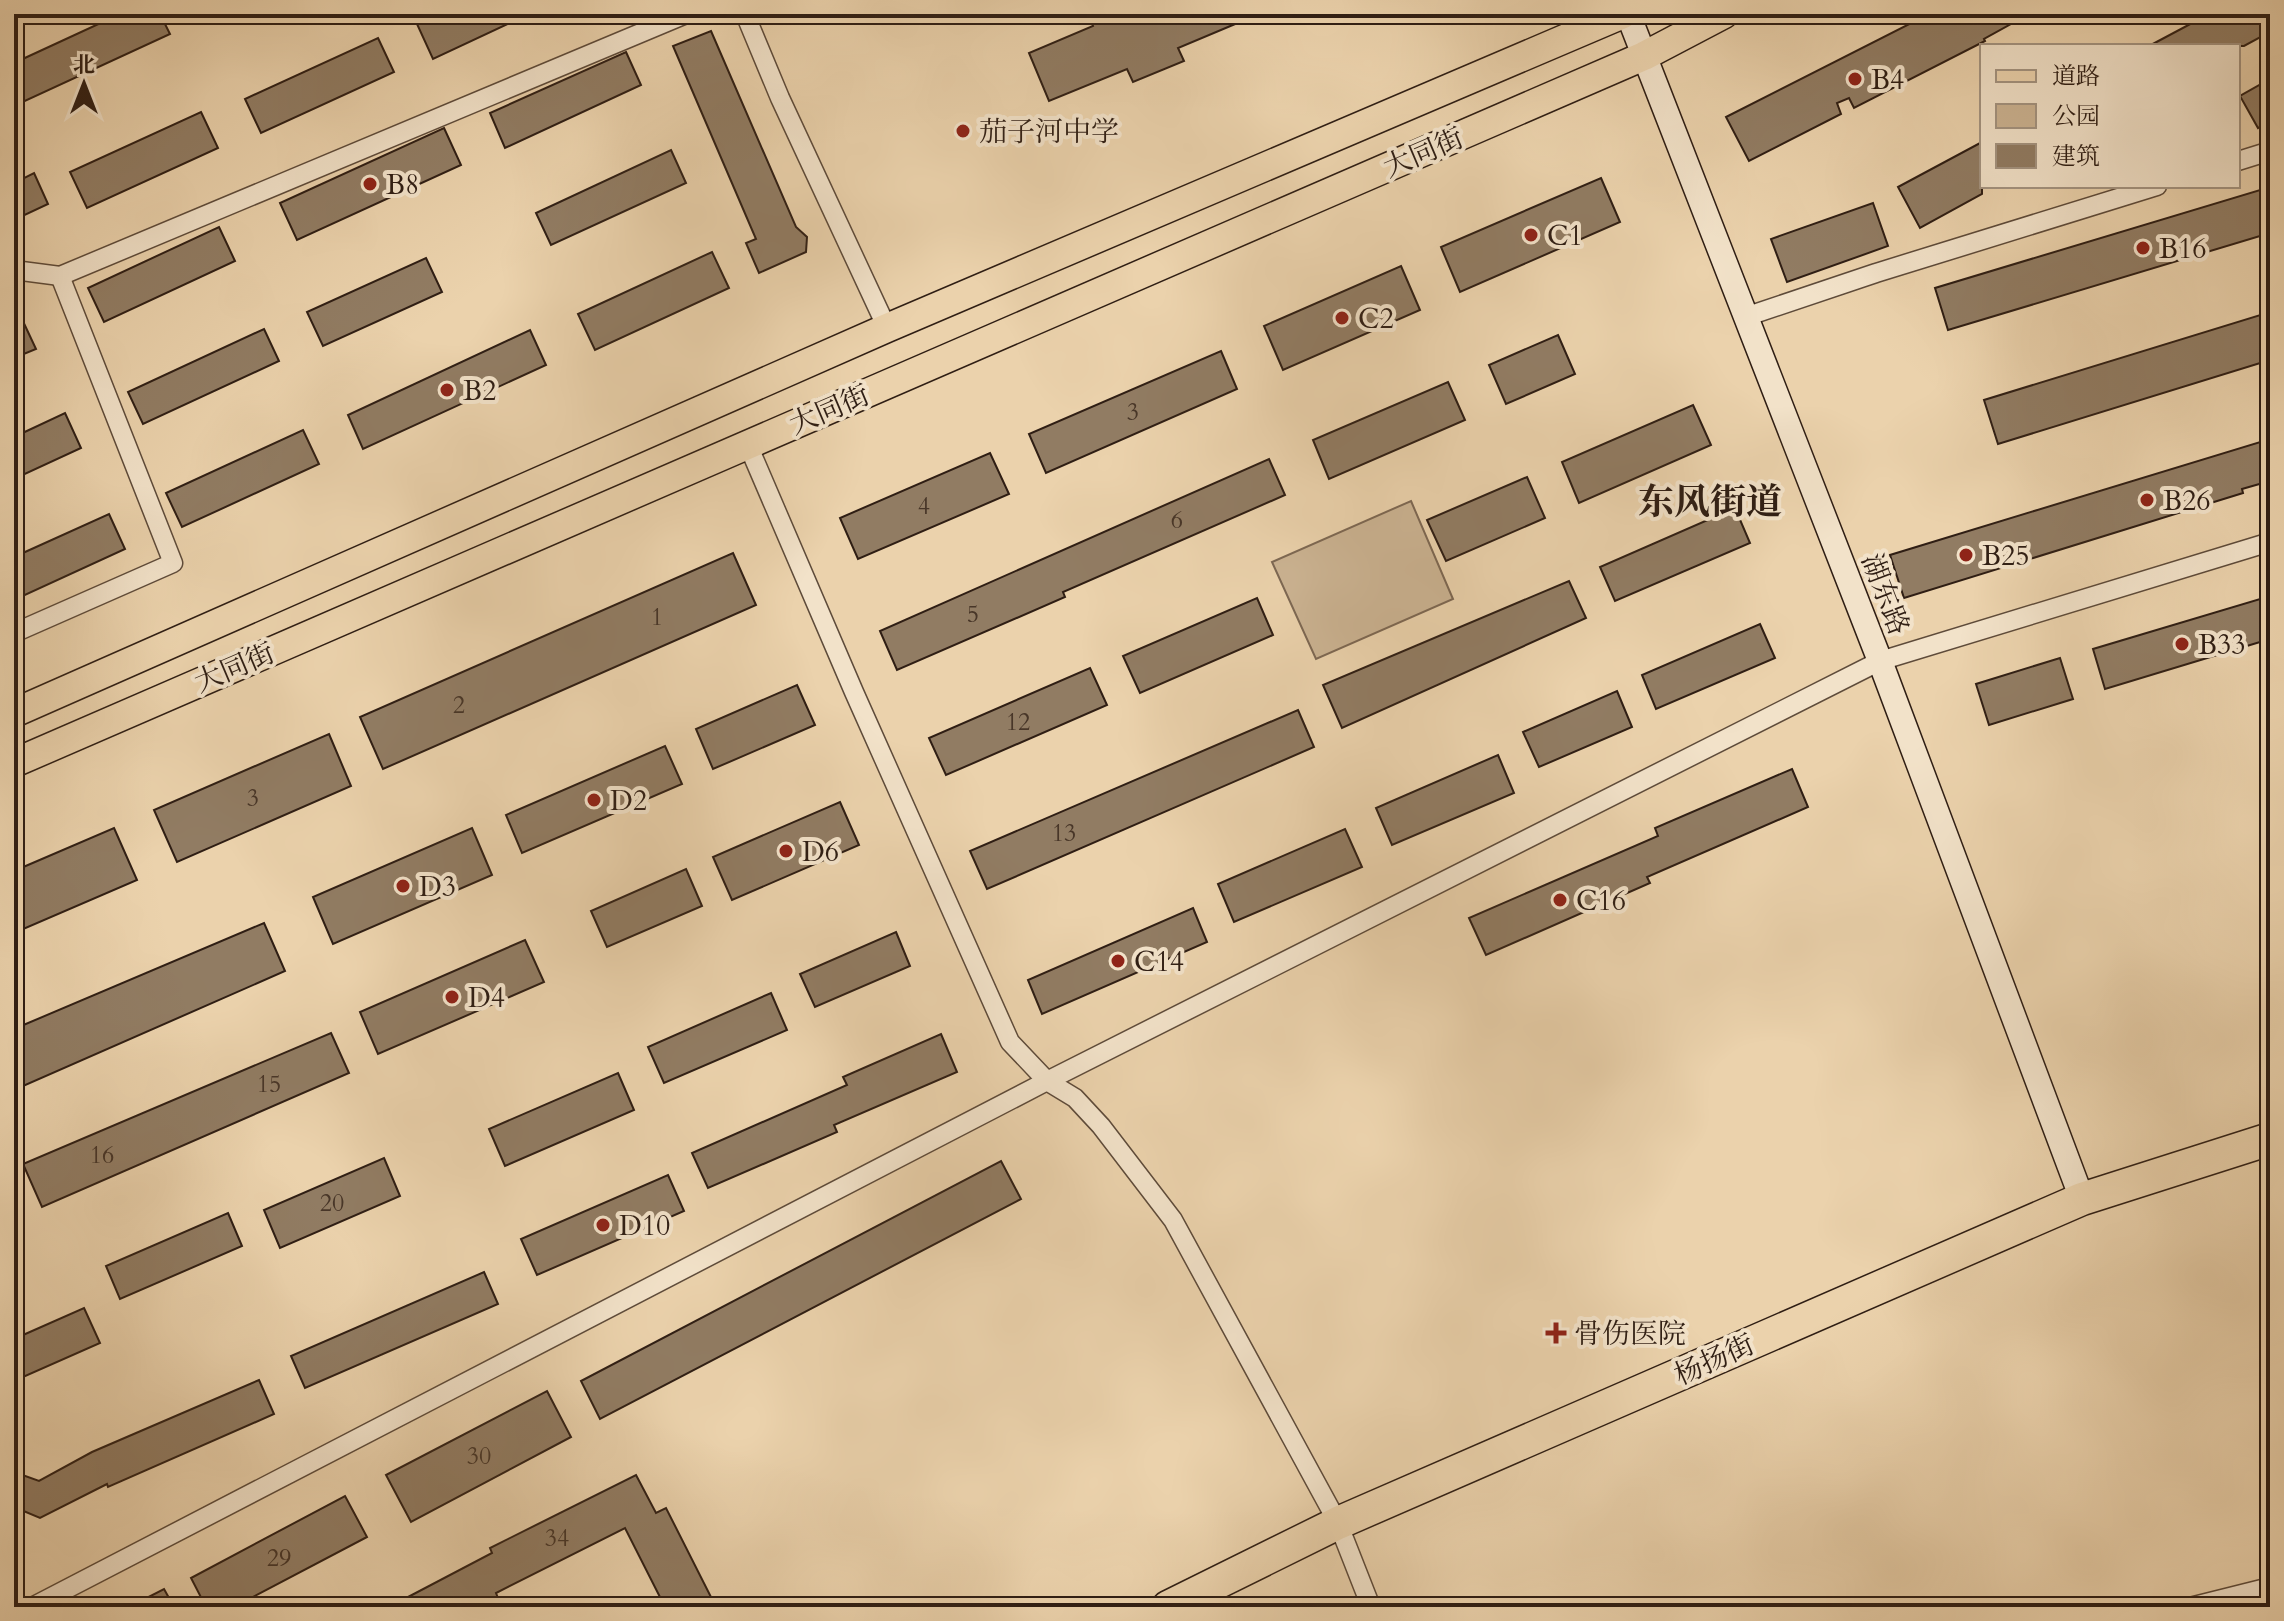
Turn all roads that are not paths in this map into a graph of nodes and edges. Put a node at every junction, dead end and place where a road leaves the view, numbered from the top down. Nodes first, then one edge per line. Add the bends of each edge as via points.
1 (686, 14) edge
2 (745, 14) edge
3 (1625, 14) edge
4 (1724, 14) edge
5 (1644, 56) junction
6 (2270, 151) edge
7 (2240, 160) edge
8 (2151, 188) edge
9 (14, 270) edge
10 (60, 276) junction
11 (1745, 317) junction
12 (887, 328) junction
13 (748, 445) junction
14 (2270, 542) edge
15 (14, 633) edge
16 (1880, 661) junction
17 (14, 713) edge
18 (14, 763) edge
19 (1047, 1081) junction
20 (2270, 1139) edge
21 (2082, 1199) junction
22 (1338, 1523) junction
23 (2270, 1587) edge
24 (32, 1607) edge
25 (1168, 1607) edge
26 (1371, 1607) edge
27 (2190, 1607) edge

1 - 10 street
2 - 12 street
3 - 5 street, 湖东路
3 - 12 main road, 大同街
4 - 5 main road, 大同街
5 - 11 street, 湖东路
5 - 13 main road, 大同街
6 - 7 street
8 - 11 street
9 - 10 street
10 - 15 street via 173,563
11 - 16 street, 湖东路
12 - 17 main road, 大同街
13 - 18 main road, 大同街
13 - 19 street via 1010,1042
14 - 16 street
16 - 19 street
16 - 21 street, 湖东路
19 - 22 street via 1075,1098 1101,1126 1173,1220
19 - 24 street
20 - 21 highway, 杨扬街
21 - 22 highway, 杨扬街
22 - 25 highway, 杨扬街
22 - 26 street
23 - 27 street

